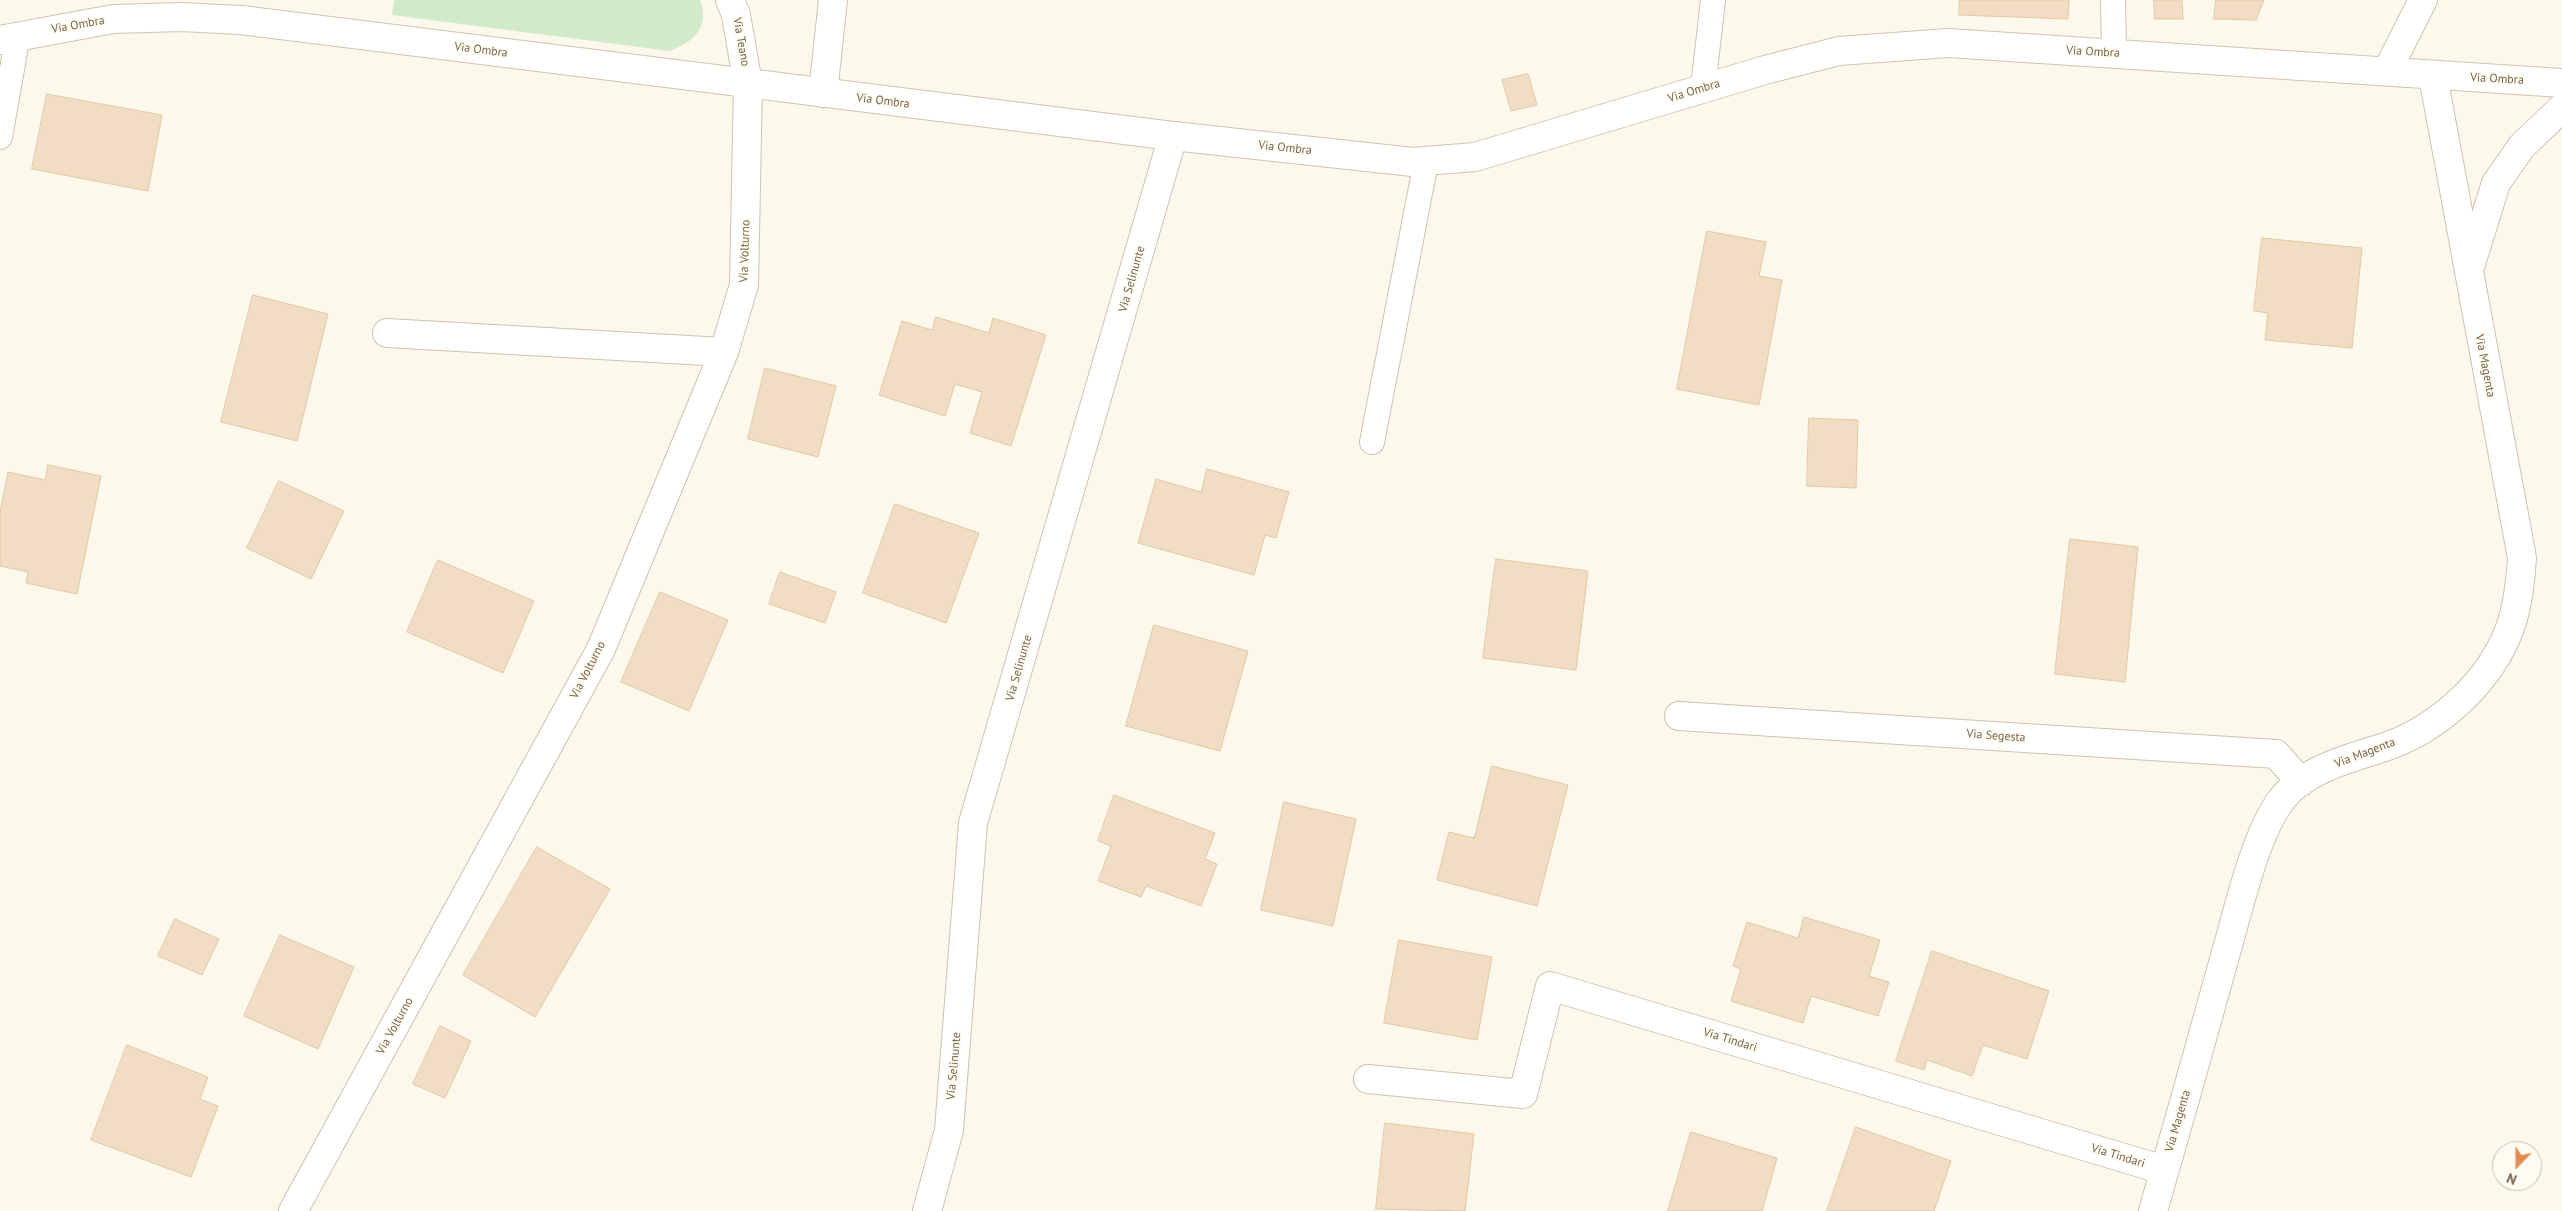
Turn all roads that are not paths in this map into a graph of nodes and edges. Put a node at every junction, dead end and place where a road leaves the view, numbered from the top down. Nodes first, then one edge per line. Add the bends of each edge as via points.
1 (730, 0) edge
2 (833, 0) edge
3 (1713, 0) edge
4 (2113, 0) edge
5 (2423, 0) edge
6 (9, 38) edge
7 (2114, 53) junction
8 (2387, 71) junction
9 (2433, 76) junction
10 (2562, 83) edge
11 (748, 84) junction
12 (1703, 88) junction
13 (823, 93) junction
14 (2562, 108) edge
15 (1173, 136) junction
16 (0, 137) edge
17 (1426, 162) junction
18 (2468, 274) junction
19 (387, 333) dead end
20 (724, 352) junction
21 (1372, 442) dead end
22 (1679, 716) dead end
23 (2301, 782) junction
24 (1368, 1079) dead end
25 (2164, 1170) junction
26 (293, 1211) edge
27 (927, 1211) edge
28 (2153, 1211) edge

1 - 11 street, Via Teano via 736,15
2 - 13 street
3 - 12 lane
4 - 7 lane
5 - 8 street
6 - 11 street, Via Ombra via 113,19 181,17 241,20
6 - 16 lane
7 - 8 street, Via Ombra
7 - 12 street, Via Ombra via 1948,44 1887,46 1839,51
8 - 9 street, Via Ombra
9 - 10 street, Via Ombra
9 - 18 street, Via Magenta
11 - 13 street, Via Ombra
11 - 20 street, Via Volturno via 744,285
12 - 17 street, Via Ombra via 1475,157
13 - 15 street, Via Ombra
14 - 18 street via 2522,146 2496,183
15 - 17 street, Via Ombra
15 - 27 street, Via Selinunte via 973,824 949,1130
17 - 21 lane
18 - 23 street, Via Magenta via 2522,558 2519,596 2505,640 2487,670 2463,699 2436,720 2391,745 2336,763
19 - 20 street
20 - 26 street, Via Volturno via 601,649
22 - 23 street, Via Segesta via 2276,754
23 - 25 street, Via Magenta via 2282,798 2263,835
24 - 25 street, Via Tindari via 1523,1094 1550,986
25 - 28 street, Via Magenta

